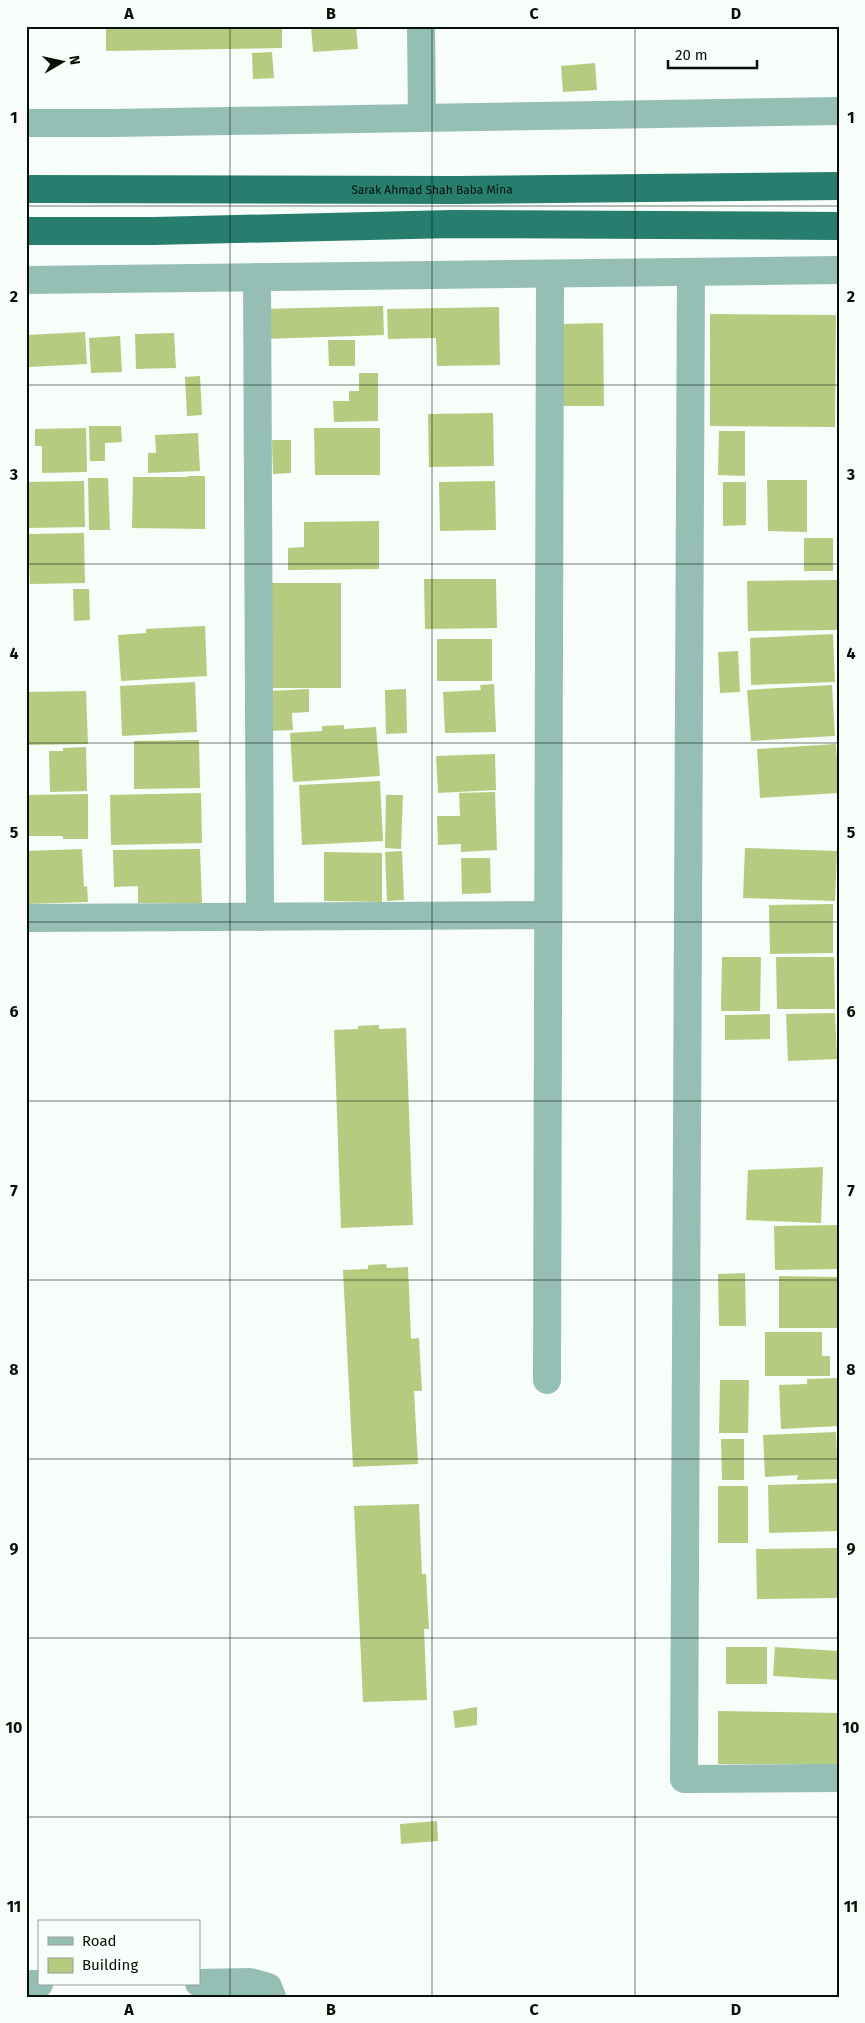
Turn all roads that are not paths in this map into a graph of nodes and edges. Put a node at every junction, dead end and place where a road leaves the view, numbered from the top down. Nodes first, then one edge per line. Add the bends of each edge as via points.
1 (421, 26) edge
2 (839, 111) edge
3 (422, 118) junction
4 (26, 122) edge
5 (839, 186) edge
6 (26, 189) edge
7 (839, 226) edge
8 (26, 231) edge
9 (839, 270) edge
10 (691, 272) junction
11 (550, 275) junction
12 (257, 277) junction
13 (26, 280) edge
14 (548, 914) junction
15 (260, 917) junction
16 (26, 918) edge
17 (548, 1380) dead end
18 (839, 1778) edge
19 (200, 1983) edge
20 (272, 1997) edge

1 - 3 street
2 - 3 street
3 - 4 street
5 - 6 highway, Sarak Ahmad Shah Baba Mina via 457,190
7 - 8 highway via 452,224
9 - 10 street
10 - 11 street
10 - 18 street via 684,1779
11 - 12 street
11 - 14 street
12 - 13 street
12 - 15 street
14 - 15 street
14 - 17 street
15 - 16 street
19 - 20 street via 250,1982 268,1987

